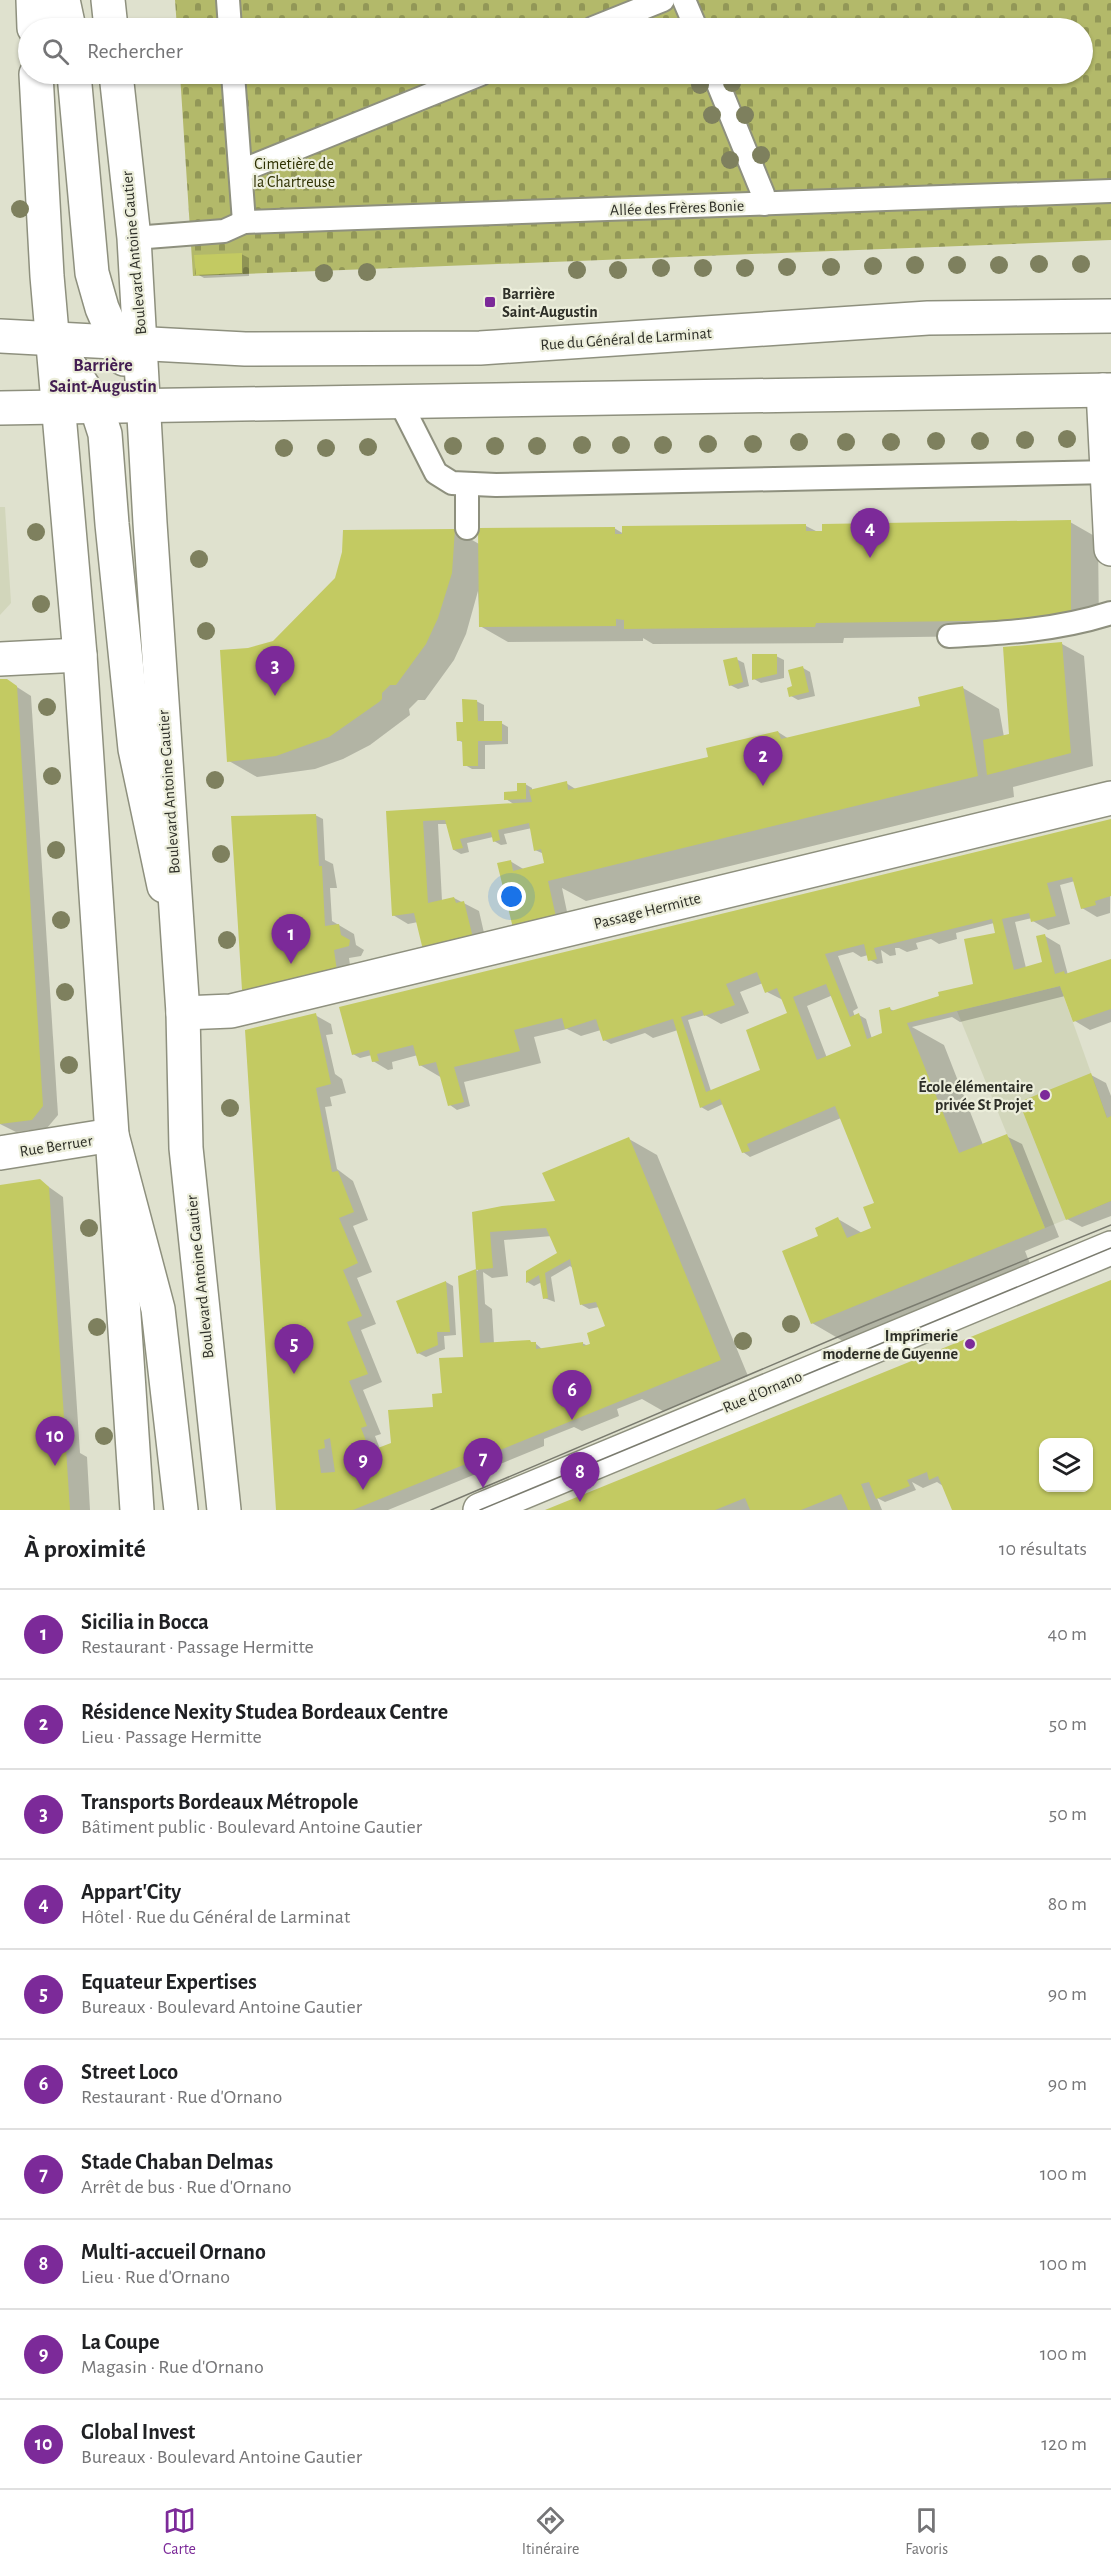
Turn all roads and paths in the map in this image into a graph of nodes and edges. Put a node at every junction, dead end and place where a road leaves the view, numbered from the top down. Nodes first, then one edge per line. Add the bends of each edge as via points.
1 (33, 0) edge
2 (63, 0) edge
3 (108, 0) edge
4 (228, 0) edge
5 (663, 0) edge
6 (684, 0) edge
7 (34, 18) edge
8 (67, 18) edge
9 (110, 18) edge
10 (229, 18) edge
11 (618, 18) edge
12 (692, 18) edge
13 (37, 84) edge
14 (75, 84) edge
15 (117, 84) edge
16 (234, 84) edge
17 (456, 84) edge
18 (718, 84) edge
19 (240, 168) junction
20 (1111, 191) edge
21 (764, 204) junction
22 (244, 222) junction
23 (134, 238) junction
24 (1111, 316) edge
25 (0, 336) edge
26 (52, 339) junction
27 (128, 343) junction
28 (1107, 390) edge
29 (399, 400) junction
30 (144, 405) junction
31 (96, 406) junction
32 (58, 407) junction
33 (0, 408) edge
34 (1109, 472) edge
35 (467, 485) junction
36 (467, 528) dead end
37 (1111, 549) edge
38 (1111, 613) edge
39 (949, 636) dead end
40 (80, 655) junction
41 (0, 659) edge
42 (1111, 798) edge
43 (178, 954) junction
44 (183, 1013) junction
45 (112, 1135) junction
46 (0, 1154) edge
47 (1111, 1248) edge
48 (137, 1510) edge
49 (181, 1510) edge
50 (224, 1510) edge
51 (480, 1510) edge

1 - 7 main road
2 - 8 main road
3 - 9 main road
4 - 10 lane
5 - 11 lane
6 - 12 lane
13 - 26 main road
14 - 27 main road via 92,273 102,308
15 - 23 main road, Boulevard Antoine Gautier
16 - 19 lane
17 - 19 lane
18 - 21 lane
19 - 22 lane
20 - 21 lane, Allée des Frères Bonie
21 - 22 lane, Allée des Frères Bonie
22 - 23 lane, Allée des Frères Bonie via 224,231
23 - 27 main road, Boulevard Antoine Gautier
24 - 27 main road, Rue du Général de Larminat via 928,318 480,348 245,349
25 - 26 main road, Rue du Général de Larminat
26 - 27 main road, Rue du Général de Larminat
26 - 31 main road
26 - 32 main road
27 - 30 main road, Boulevard Antoine Gautier
28 - 29 main road
28 - 34 main road
29 - 30 main road
29 - 35 lane via 436,473 452,483
30 - 31 main road
30 - 43 main road, Boulevard Antoine Gautier
31 - 32 main road
31 - 43 main road via 105,434 135,749
32 - 33 main road
32 - 40 main road
34 - 35 lane
34 - 37 main road
35 - 36 lane
38 - 39 lane via 1037,631
40 - 41 main road
40 - 45 main road
42 - 44 main road, Passage Hermitte via 231,1011
43 - 44 main road, Boulevard Antoine Gautier
44 - 50 main road, Boulevard Antoine Gautier via 186,1148
45 - 46 main road, Rue Berruer
45 - 48 main road
45 - 49 main road via 158,1309
47 - 51 main road, Rue d'Ornano

